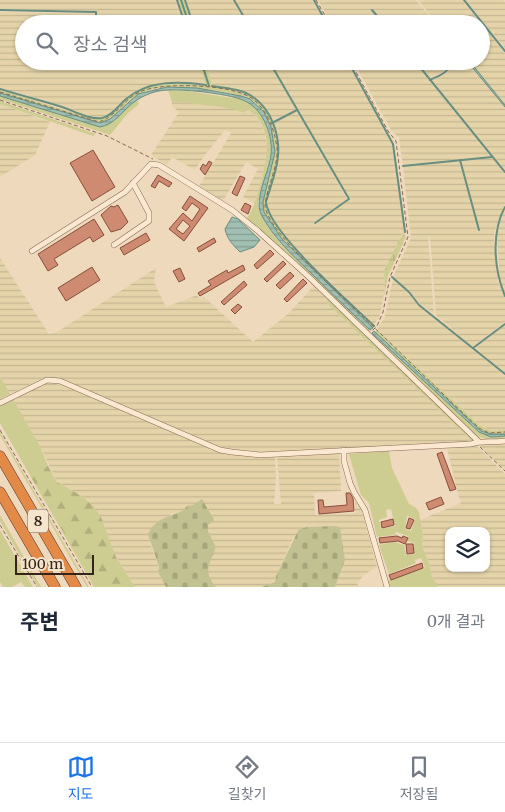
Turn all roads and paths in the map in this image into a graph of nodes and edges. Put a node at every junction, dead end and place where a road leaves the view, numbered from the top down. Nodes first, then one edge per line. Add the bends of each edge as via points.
1 (316, 0) edge
2 (325, 15) edge
3 (355, 70) edge
4 (0, 92) edge
5 (0, 100) edge
6 (155, 164) junction
7 (133, 183) junction
8 (114, 245) dead end
9 (32, 252) dead end
10 (374, 329) junction
11 (368, 335) junction
12 (0, 404) edge
13 (0, 430) edge
14 (505, 432) edge
15 (478, 441) junction
16 (505, 441) edge
17 (344, 450) junction
18 (0, 456) edge
19 (505, 472) edge
20 (0, 492) edge
21 (0, 525) edge
22 (37, 587) edge
23 (55, 587) edge
24 (76, 587) edge
25 (92, 587) edge
26 (387, 587) edge

1 - 2 path
3 - 10 path via 396,141 408,237 390,277 383,312
4 - 10 path via 100,122 139,92 166,85 226,90 253,98 268,118 277,147 265,202 269,217 292,248
5 - 6 path via 117,140 148,156
6 - 7 street
6 - 11 street via 240,216
7 - 8 street via 149,213 149,221
7 - 9 street via 125,192
10 - 11 path
10 - 14 path via 479,428
11 - 15 street
12 - 17 street via 47,380 60,382 220,450 260,455
13 - 25 path
15 - 16 street
15 - 17 street via 471,444
15 - 19 path via 480,448
17 - 26 street via 350,483 365,510
18 - 24 highway, 8
20 - 23 highway, 8
21 - 22 path

